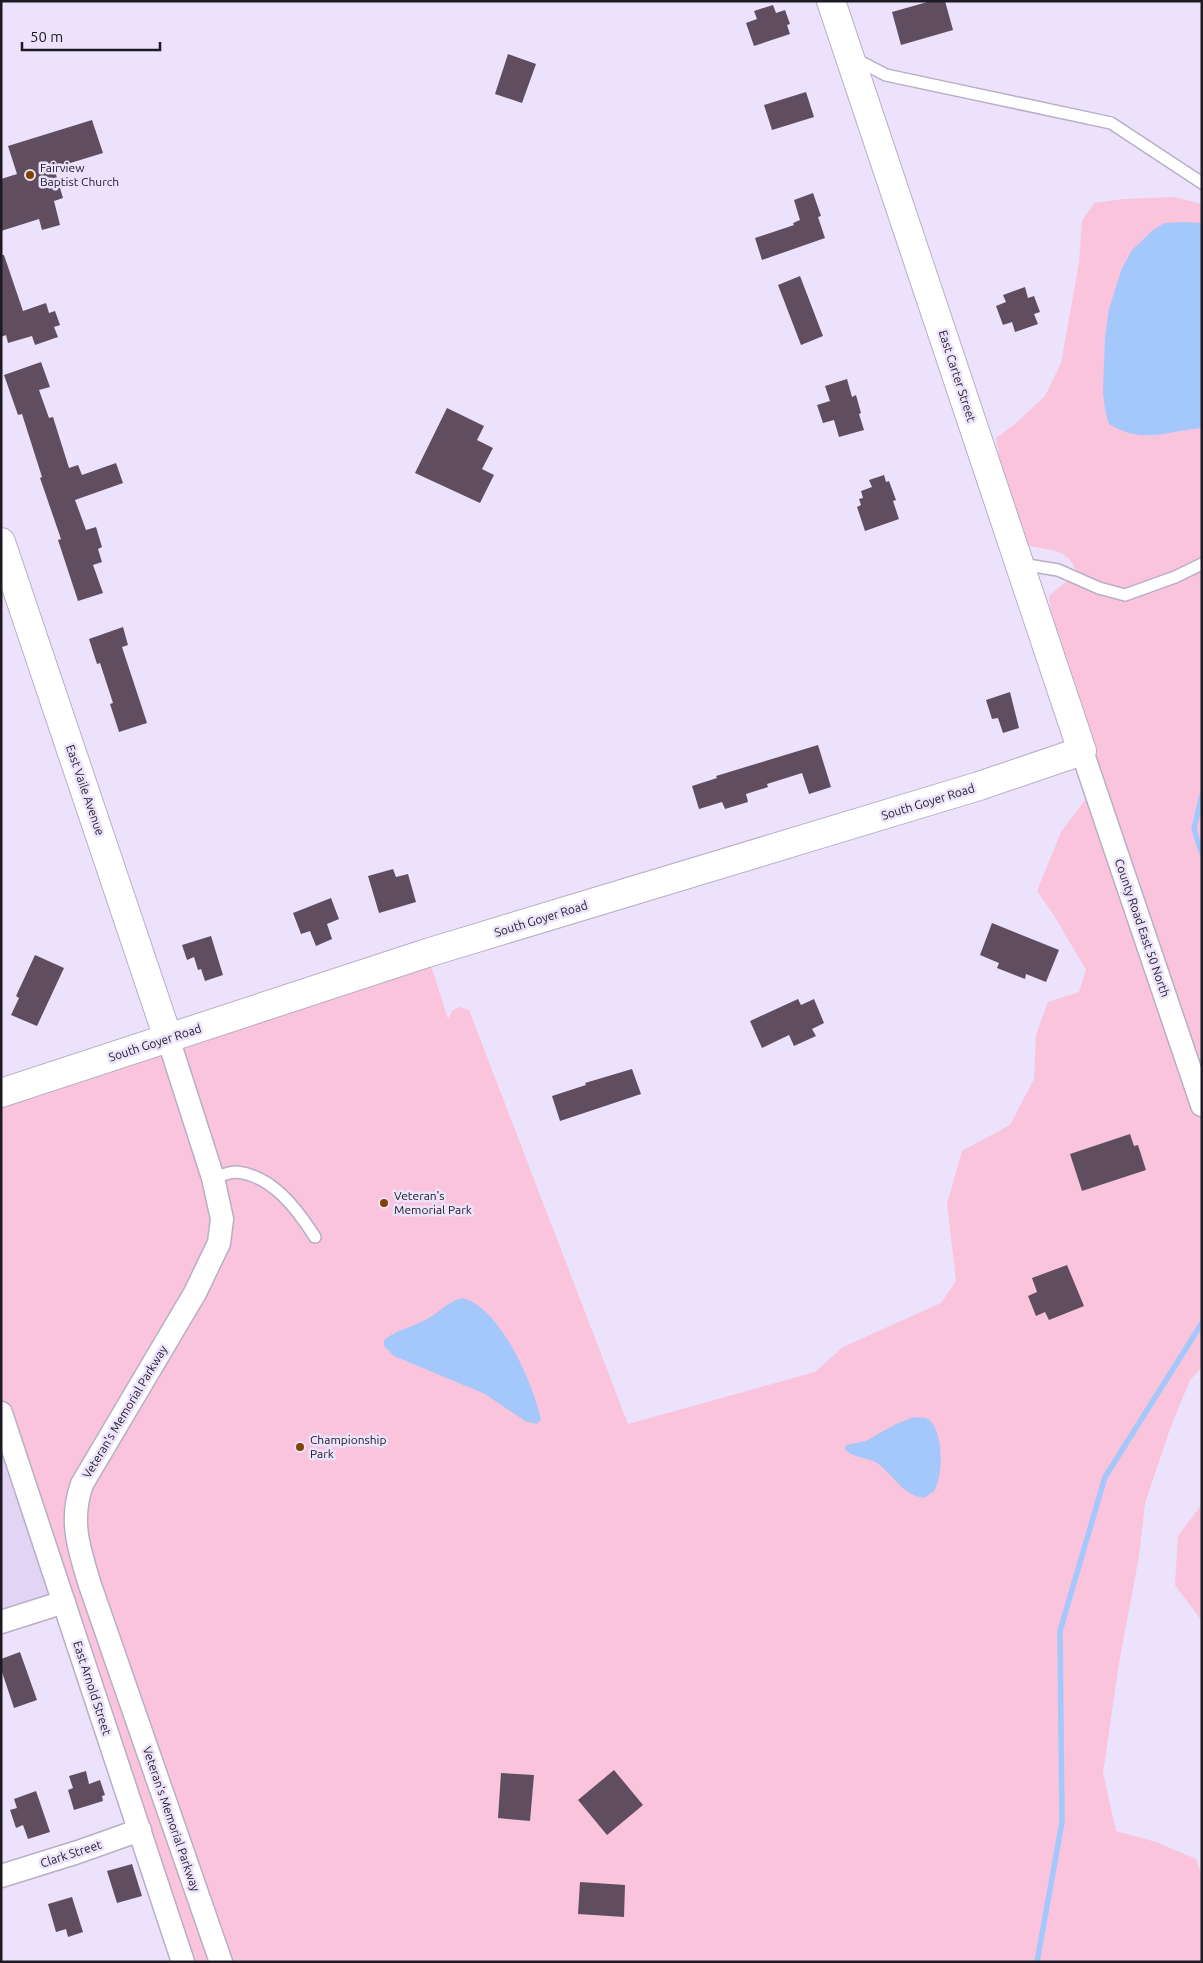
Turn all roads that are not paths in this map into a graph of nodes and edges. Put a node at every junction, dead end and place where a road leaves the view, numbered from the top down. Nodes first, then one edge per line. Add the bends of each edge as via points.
1 (831, 1) edge
2 (849, 56) junction
3 (1202, 183) edge
4 (1, 542) edge
5 (1019, 564) junction
6 (1202, 564) edge
7 (1082, 751) junction
8 (168, 1038) junction
9 (1, 1093) edge
10 (1202, 1105) edge
11 (213, 1178) junction
12 (315, 1237) dead end
13 (1, 1413) edge
14 (64, 1602) junction
15 (1, 1622) edge
16 (140, 1830) junction
17 (1, 1876) edge
18 (184, 1962) edge
19 (221, 1962) edge

1 - 2 street, East Carter Street
2 - 3 lane via 886,75 1111,123
2 - 5 street, East Carter Street
4 - 8 street, East Vaile Avenue
5 - 6 lane via 1058,570 1125,595
5 - 7 street, East Carter Street
7 - 8 street, South Goyer Road via 970,789 427,953
7 - 10 street, County Road East 50 North
8 - 9 street, South Goyer Road
8 - 11 street, Veteran's Memorial Parkway
11 - 12 lane via 235,1172 258,1178 296,1210
11 - 19 street, Veteran's Memorial Parkway via 222,1220 219,1243 195,1293 82,1484 75,1519 79,1551 90,1585
13 - 14 street, East Arnold Street
14 - 15 street
14 - 16 street, East Arnold Street
16 - 17 street, Clark Street
16 - 18 street, East Arnold Street

